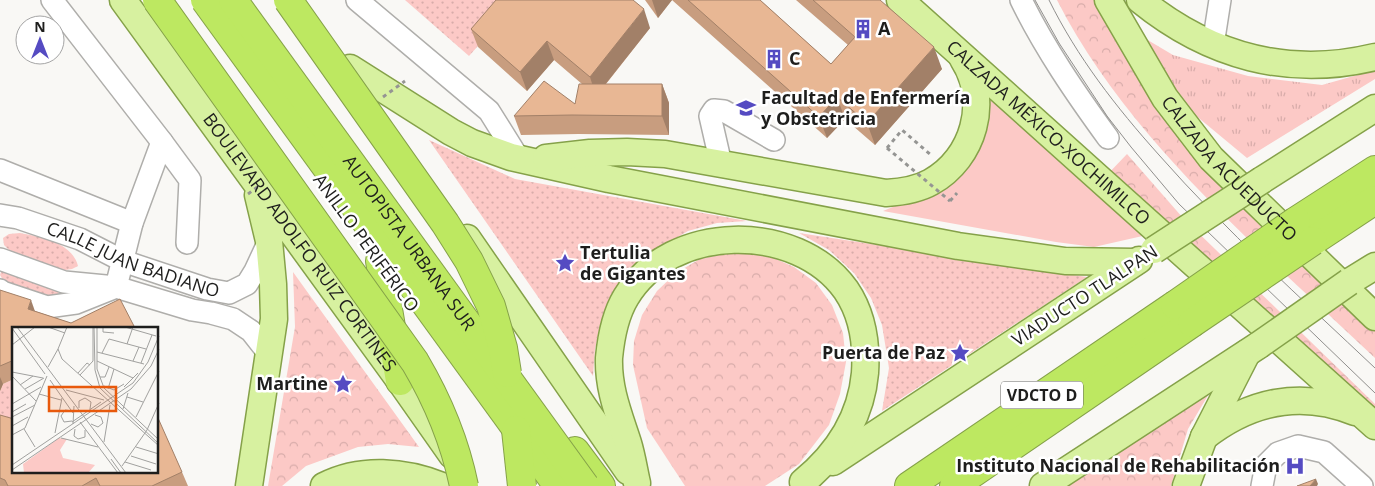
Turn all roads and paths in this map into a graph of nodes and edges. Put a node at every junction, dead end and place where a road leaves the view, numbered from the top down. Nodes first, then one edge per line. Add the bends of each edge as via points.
1 (52, 0) edge
2 (123, 0) edge
3 (157, 0) edge
4 (190, 0) edge
5 (205, 0) edge
6 (233, 0) edge
7 (249, 0) edge
8 (288, 0) edge
9 (299, 0) edge
10 (357, 0) edge
11 (900, 0) edge
12 (1021, 0) edge
13 (1108, 0) edge
14 (1140, 0) edge
15 (1220, 0) edge
16 (1213, 45) junction
17 (958, 52) junction
18 (1375, 57) edge
19 (350, 68) junction
20 (1375, 108) edge
21 (902, 130) dead end
22 (1108, 138) dead end
23 (774, 140) dead end
24 (162, 142) junction
25 (524, 160) junction
26 (721, 164) junction
27 (0, 170) edge
28 (1375, 170) edge
29 (254, 180) junction
30 (1375, 200) edge
31 (950, 201) dead end
32 (0, 215) edge
33 (132, 223) junction
34 (1305, 231) junction
35 (269, 241) junction
36 (188, 243) dead end
37 (1145, 256) junction
38 (0, 259) edge
39 (123, 261) junction
40 (380, 261) junction
41 (1375, 266) edge
42 (116, 287) junction
43 (0, 290) edge
44 (1184, 314) junction
45 (1375, 317) edge
46 (1253, 349) junction
47 (268, 354) junction
48 (400, 381) junction
49 (1369, 420) edge
50 (1204, 437) junction
51 (800, 484) edge
52 (638, 485) edge
53 (249, 486) edge
54 (324, 486) edge
55 (442, 486) edge
56 (464, 486) edge
57 (473, 486) edge
58 (522, 486) edge
59 (543, 486) edge
60 (558, 486) edge
61 (585, 486) edge
62 (601, 486) edge
63 (909, 486) edge
64 (954, 486) edge
65 (1043, 486) edge
66 (1186, 486) edge
67 (1262, 486) edge
68 (1362, 486) edge

1 - 24 street
2 - 29 main road, BOULEVARD ADOLFO RUIZ CORTINES
3 - 56 highway, bridge via 415,362 442,413
4 - 40 highway, ANILLO PERIFÉRICO
5 - 60 highway, AUTOPISTA URBANA SUR, bridge
6 - 61 highway, AUTOPISTA URBANA SUR, bridge
7 - 62 highway
8 - 58 highway, bridge via 445,223 481,283 503,348
9 - 19 main road
10 - 25 street via 488,111
11 - 17 main road, CALZADA MÉXICO-XOCHIMILCO
12 - 22 street via 1042,40
13 - 45 main road, CALZADA ACUEDUCTO via 1165,98 1211,158
14 - 16 main road via 1178,28
15 - 16 street
16 - 18 main road via 1288,65 1335,65
17 - 26 main road via 966,64 976,93 975,123 954,164 930,182 902,192 886,193
17 - 49 main road, CALZADA MÉXICO-XOCHIMILCO
19 - 25 main road via 451,132 493,151
19 - 52 main road
20 - 37 main road, VIADUCTO TLALPAN, bridge
21 - 31 path, bridge via 886,148
23 - 26 street via 724,111 714,110 710,116
24 - 33 street
24 - 36 street via 190,180
25 - 26 main road via 627,152 665,154
25 - 37 main road via 958,246 1065,261
27 - 33 street
28 - 34 highway, VDCTO D
29 - 35 main road
29 - 48 main road, BOULEVARD ADOLFO RUIZ CORTINES
30 - 34 highway, VDCTO D
32 - 39 street, CALLE JUAN BADIANO via 80,239
33 - 39 street
34 - 44 highway, VDCTO D, bridge
35 - 39 street, CALLE JUAN BADIANO via 247,284 229,293 207,289
35 - 47 main road via 274,319
37 - 51 main road, VIADUCTO TLALPAN
38 - 42 street, CALLE JUAN BADIANO via 64,282
39 - 42 street
40 - 48 highway
40 - 59 highway, ANILLO PERIFÉRICO
41 - 46 main road, bridge
42 - 43 street via 76,302 47,307
42 - 47 street, CALLE JUAN BADIANO via 232,319 251,331
44 - 63 highway, VDCTO D
44 - 64 highway, VDCTO D
46 - 50 main road
46 - 65 main road
47 - 53 main road
48 - 57 main road, BOULEVARD ADOLFO RUIZ CORTINES
49 - 50 main road via 1328,403 1281,402 1253,408 1219,425
50 - 66 main road
51 - 52 main road via 837,448 854,419 864,383 866,349 861,319 846,290 834,276 804,255 758,242 731,240 697,246 664,260 636,283 619,312 611,344 610,375 616,409
54 - 55 main road via 344,478 378,473 404,475
67 - 68 street via 1266,465 1278,454 1298,446 1324,452

